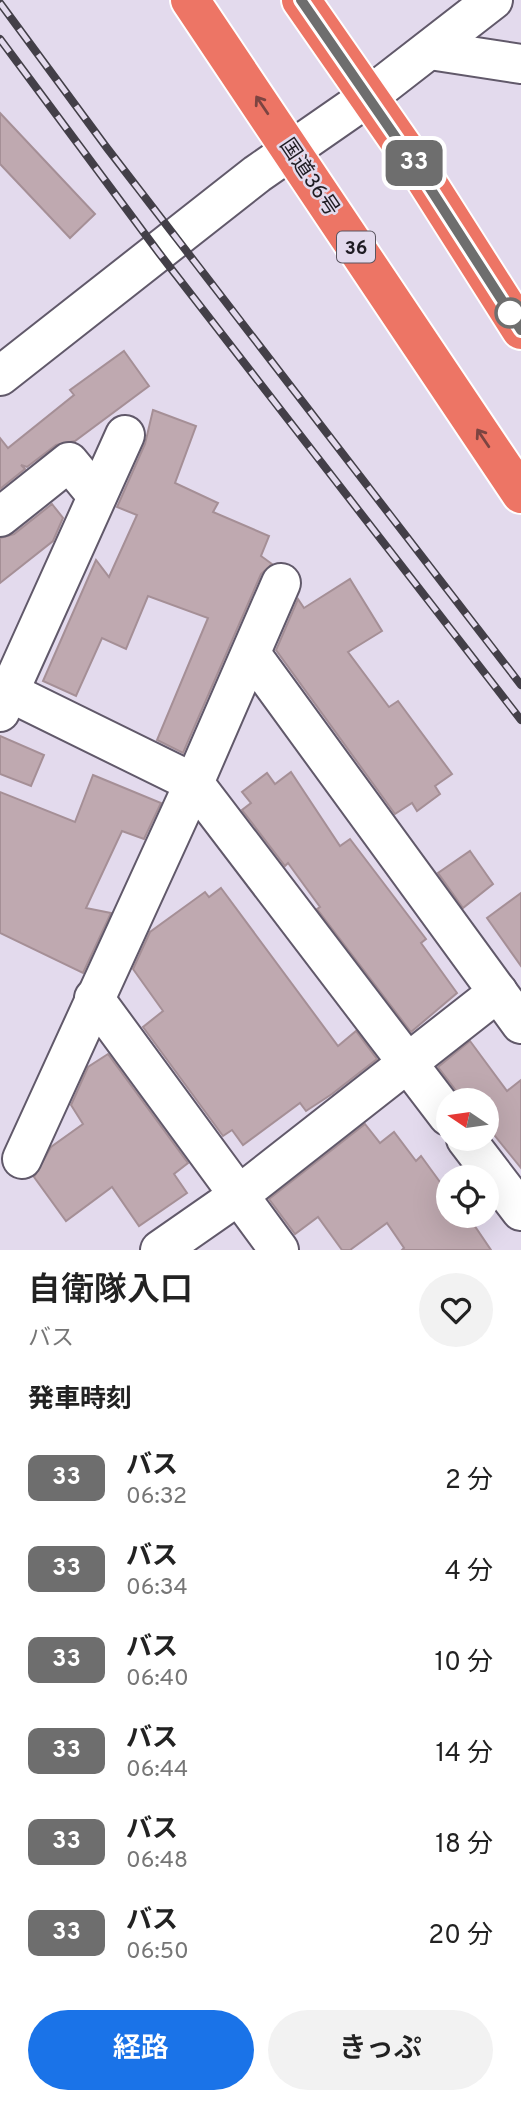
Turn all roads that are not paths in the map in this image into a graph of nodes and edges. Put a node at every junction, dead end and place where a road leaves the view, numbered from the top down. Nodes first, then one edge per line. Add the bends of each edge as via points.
1 (190, 0) edge
2 (301, 0) edge
3 (493, 0) edge
4 (430, 50) junction
5 (521, 64) edge
6 (368, 97) junction
7 (292, 149) junction
8 (521, 330) edge
9 (2, 367) edge
10 (125, 435) dead end
11 (521, 494) edge
12 (97, 496) junction
13 (0, 517) edge
14 (281, 583) dead end
15 (251, 654) junction
16 (2, 707) edge
17 (194, 783) junction
18 (498, 992) junction
19 (94, 998) junction
20 (521, 1024) edge
21 (407, 1063) junction
22 (436, 1100) edge
23 (476, 1152) edge
24 (22, 1159) dead end
25 (239, 1195) junction
26 (521, 1211) edge
27 (160, 1250) edge
28 (279, 1250) edge

7 -> 1 highway, 国道36号 / 36
2 - 6 highway
3 - 4 street
4 - 5 street
4 - 6 street
6 - 7 street
6 - 8 highway
7 - 9 street
11 -> 7 highway, 国道36号 / 36
10 - 12 street
12 - 13 street via 69,461
12 - 16 street
14 - 15 street
15 - 17 street
15 - 18 street
16 - 17 street
17 - 19 street
17 - 21 street
18 - 20 street
18 - 21 street
19 - 24 street
19 - 25 street
21 - 22 street
21 - 25 street
23 - 26 street
25 - 27 street
25 - 28 street

